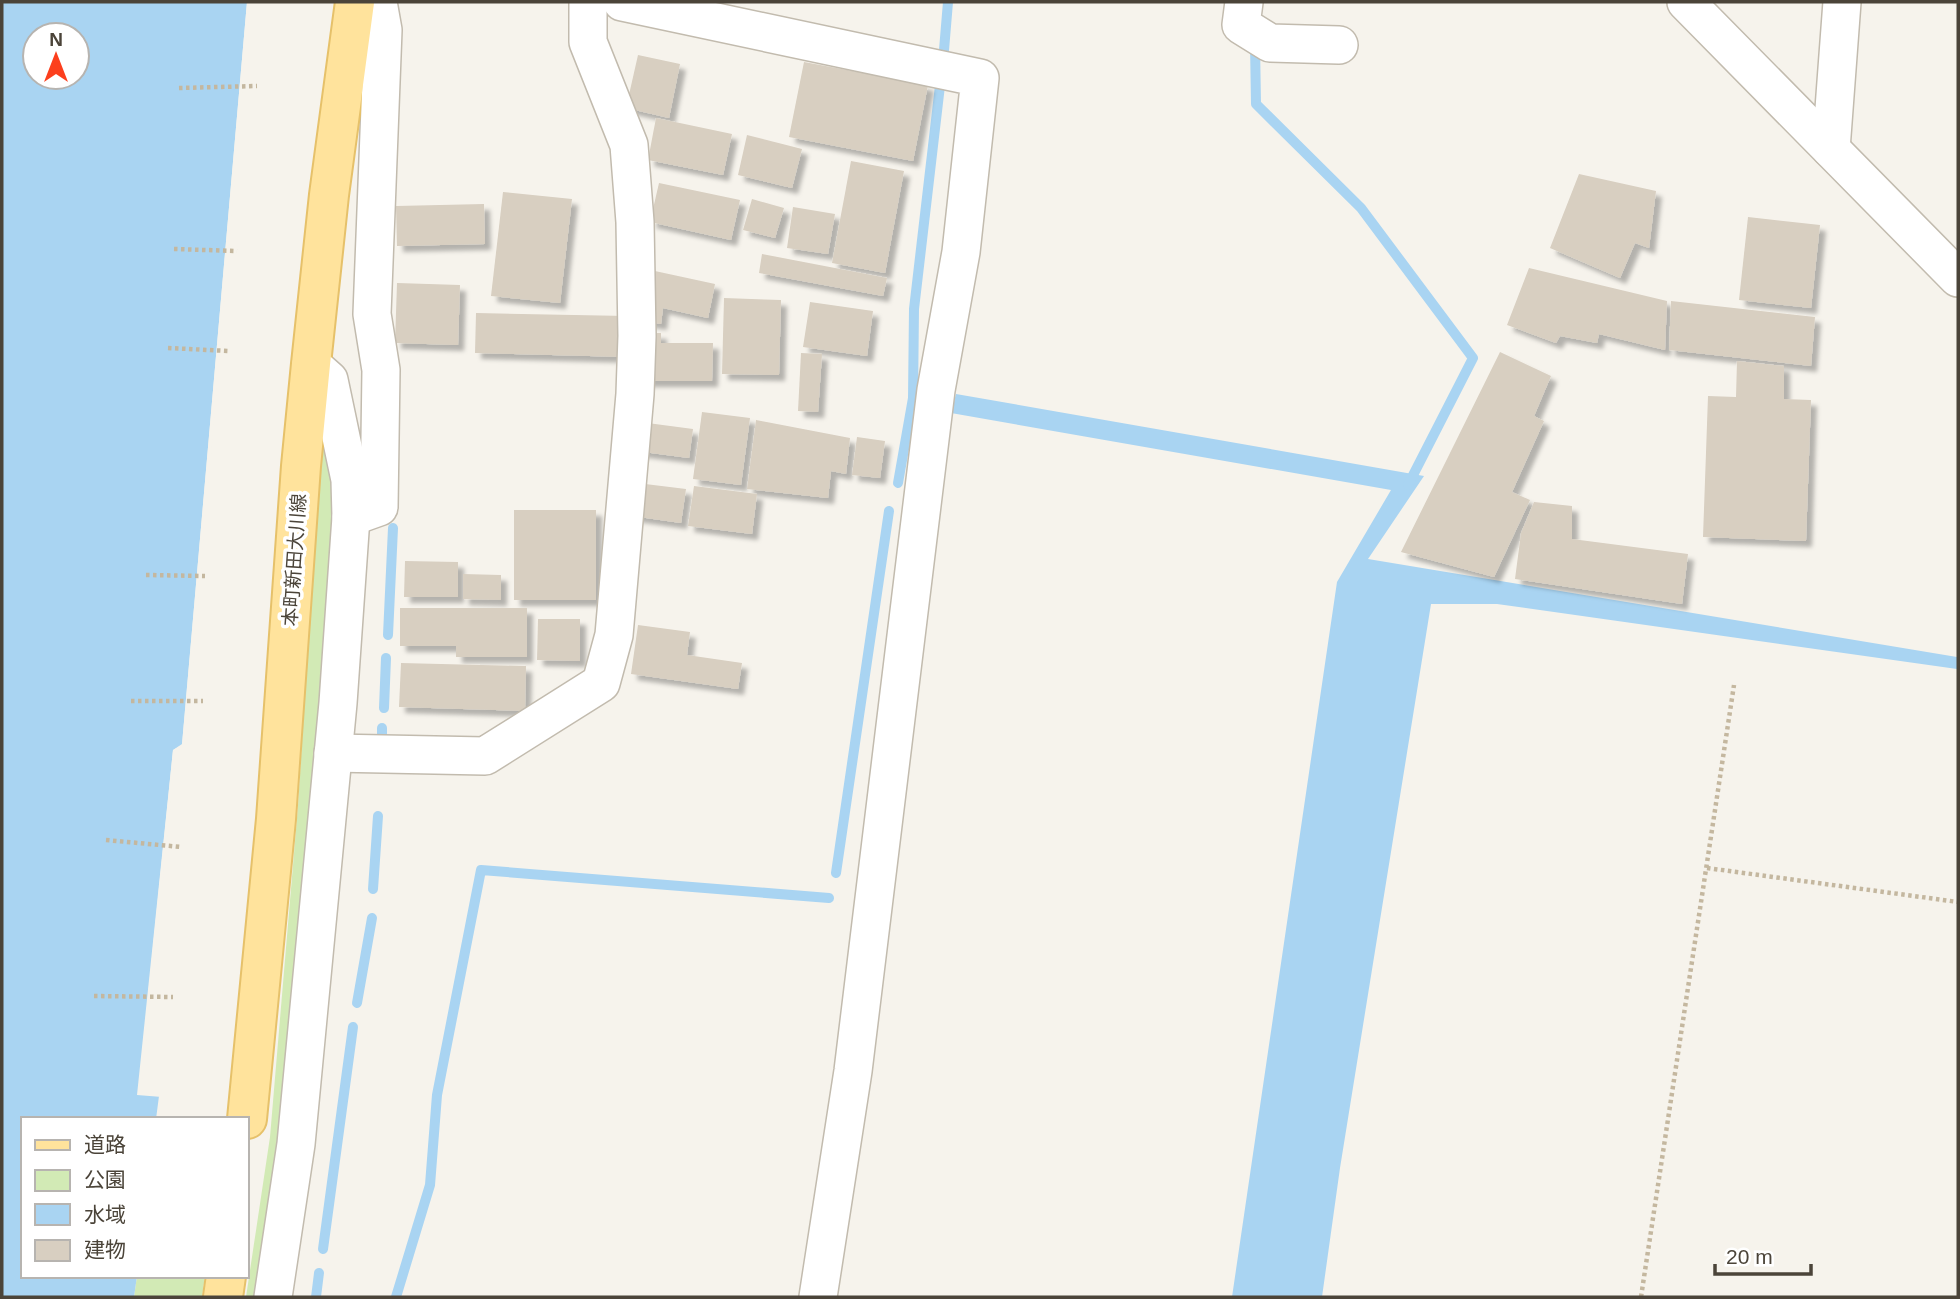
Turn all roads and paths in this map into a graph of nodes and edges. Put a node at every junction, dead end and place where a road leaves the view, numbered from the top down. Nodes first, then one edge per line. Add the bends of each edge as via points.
1 (355, 2) edge
2 (378, 2) edge
3 (589, 2) edge
4 (622, 2) edge
5 (1686, 2) edge
6 (1842, 2) edge
7 (1252, 23) edge
8 (1339, 45) dead end
9 (257, 86) dead end
10 (179, 88) dead end
11 (1831, 149) junction
12 (174, 248) dead end
13 (237, 251) dead end
14 (1958, 278) edge
15 (168, 348) dead end
16 (229, 351) dead end
17 (311, 363) junction
18 (351, 517) junction
19 (146, 575) dead end
20 (205, 576) dead end
21 (1734, 685) dead end
22 (131, 702) dead end
23 (203, 702) dead end
24 (332, 752) junction
25 (106, 840) dead end
26 (181, 847) dead end
27 (1707, 867) junction
28 (1958, 902) edge
29 (94, 996) dead end
30 (173, 997) dead end
31 (247, 1117) edge
32 (226, 1278) edge
33 (223, 1297) edge
34 (274, 1297) edge
35 (818, 1297) edge
36 (1641, 1297) edge

1 - 17 main road, 本町新田大川線
2 - 18 street via 383,30 372,313 381,370 379,507
3 - 24 street via 588,41 629,145 635,222 635,394 614,635 601,683 485,756
4 - 35 street via 980,78 961,252 936,390 853,1071
5 - 11 street
6 - 11 street
7 - 8 street via 1270,43
9 - 10 path
11 - 14 street
12 - 13 path
15 - 16 path
17 - 18 street via 328,380 351,480
17 - 31 main road, 本町新田大川線 via 276,819
18 - 24 street
19 - 20 path
21 - 27 path
22 - 23 path
24 - 34 street via 296,1144
25 - 26 path
27 - 28 path
27 - 36 path
29 - 30 path
32 - 33 main road

